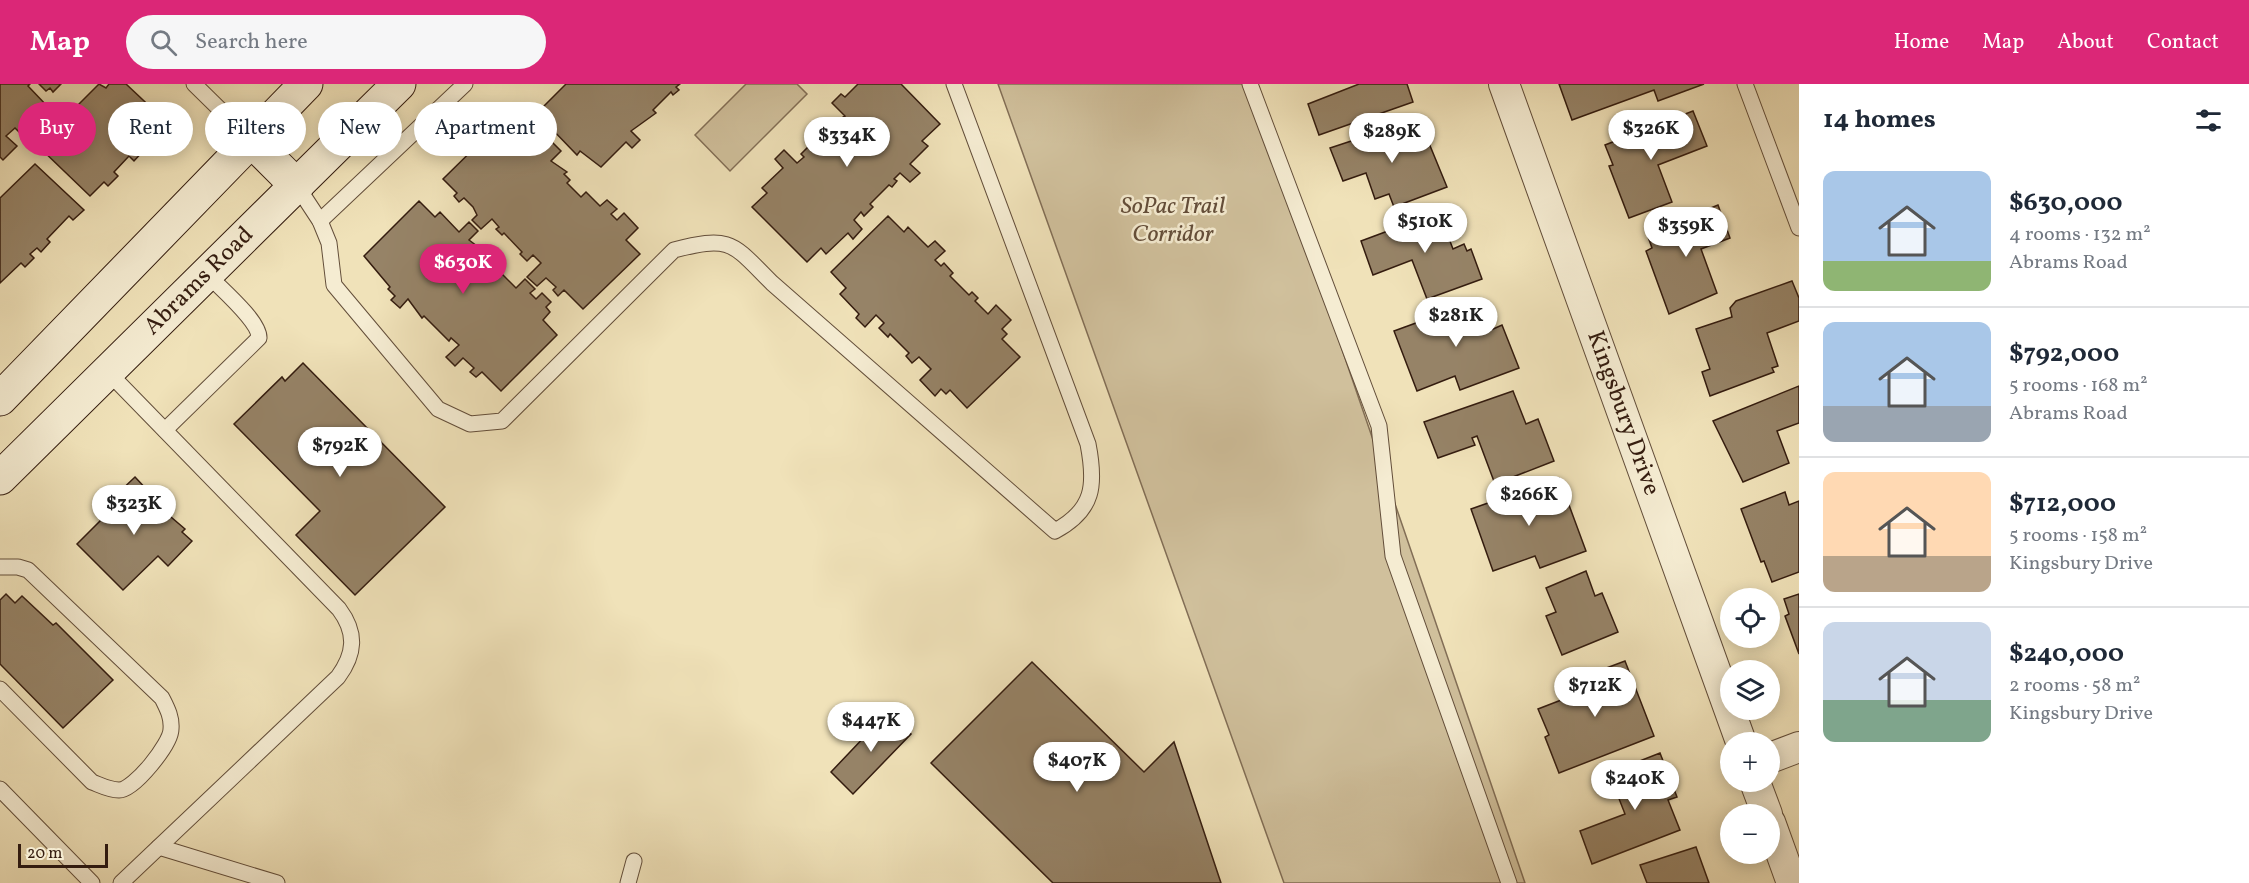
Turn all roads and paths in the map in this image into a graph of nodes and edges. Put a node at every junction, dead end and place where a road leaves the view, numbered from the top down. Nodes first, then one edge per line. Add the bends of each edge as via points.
1 (194, 84) edge
2 (306, 84) edge
3 (399, 84) edge
4 (465, 84) edge
5 (954, 84) edge
6 (1250, 84) edge
7 (1503, 84) edge
8 (1745, 84) edge
9 (212, 102) edge
10 (288, 102) edge
11 (234, 156) edge
12 (267, 156) edge
13 (297, 186) junction
14 (320, 221) junction
15 (1799, 228) edge
16 (207, 274) junction
17 (108, 372) junction
18 (1, 396) edge
19 (165, 430) junction
20 (0, 478) edge
21 (0, 567) edge
22 (0, 689) edge
23 (1737, 732) edge
24 (1799, 747) edge
25 (1780, 754) edge
26 (0, 789) edge
27 (159, 847) junction
28 (1780, 850) edge
29 (634, 861) dead end
30 (92, 883) edge
31 (121, 883) edge
32 (276, 883) edge
33 (628, 883) edge
34 (1509, 883) edge
35 (1792, 883) edge

1 - 9 lane
2 - 10 main road
3 - 13 main road, Abrams Road
4 - 14 lane
5 - 14 lane via 1088,444 1094,475 1088,500 1074,521 1055,531 734,246 707,241 674,250 502,421 471,424 438,409 334,285 329,243
6 - 34 lane via 1379,426 1393,556
7 - 23 street, Kingsbury Drive
8 - 15 lane
11 - 18 main road
12 - 13 main road
13 - 14 lane
13 - 16 main road, Abrams Road
16 - 17 main road, Abrams Road
16 - 19 lane via 253,321 259,338
17 - 19 lane
17 - 20 main road, Abrams Road
19 - 27 lane via 339,609 348,621 353,649 338,677
21 - 22 lane via 28,570 154,690 171,717 172,731 135,782 121,790 108,788 92,782
24 - 25 street
26 - 30 lane
27 - 31 lane
27 - 32 lane
28 - 35 street
29 - 33 lane

